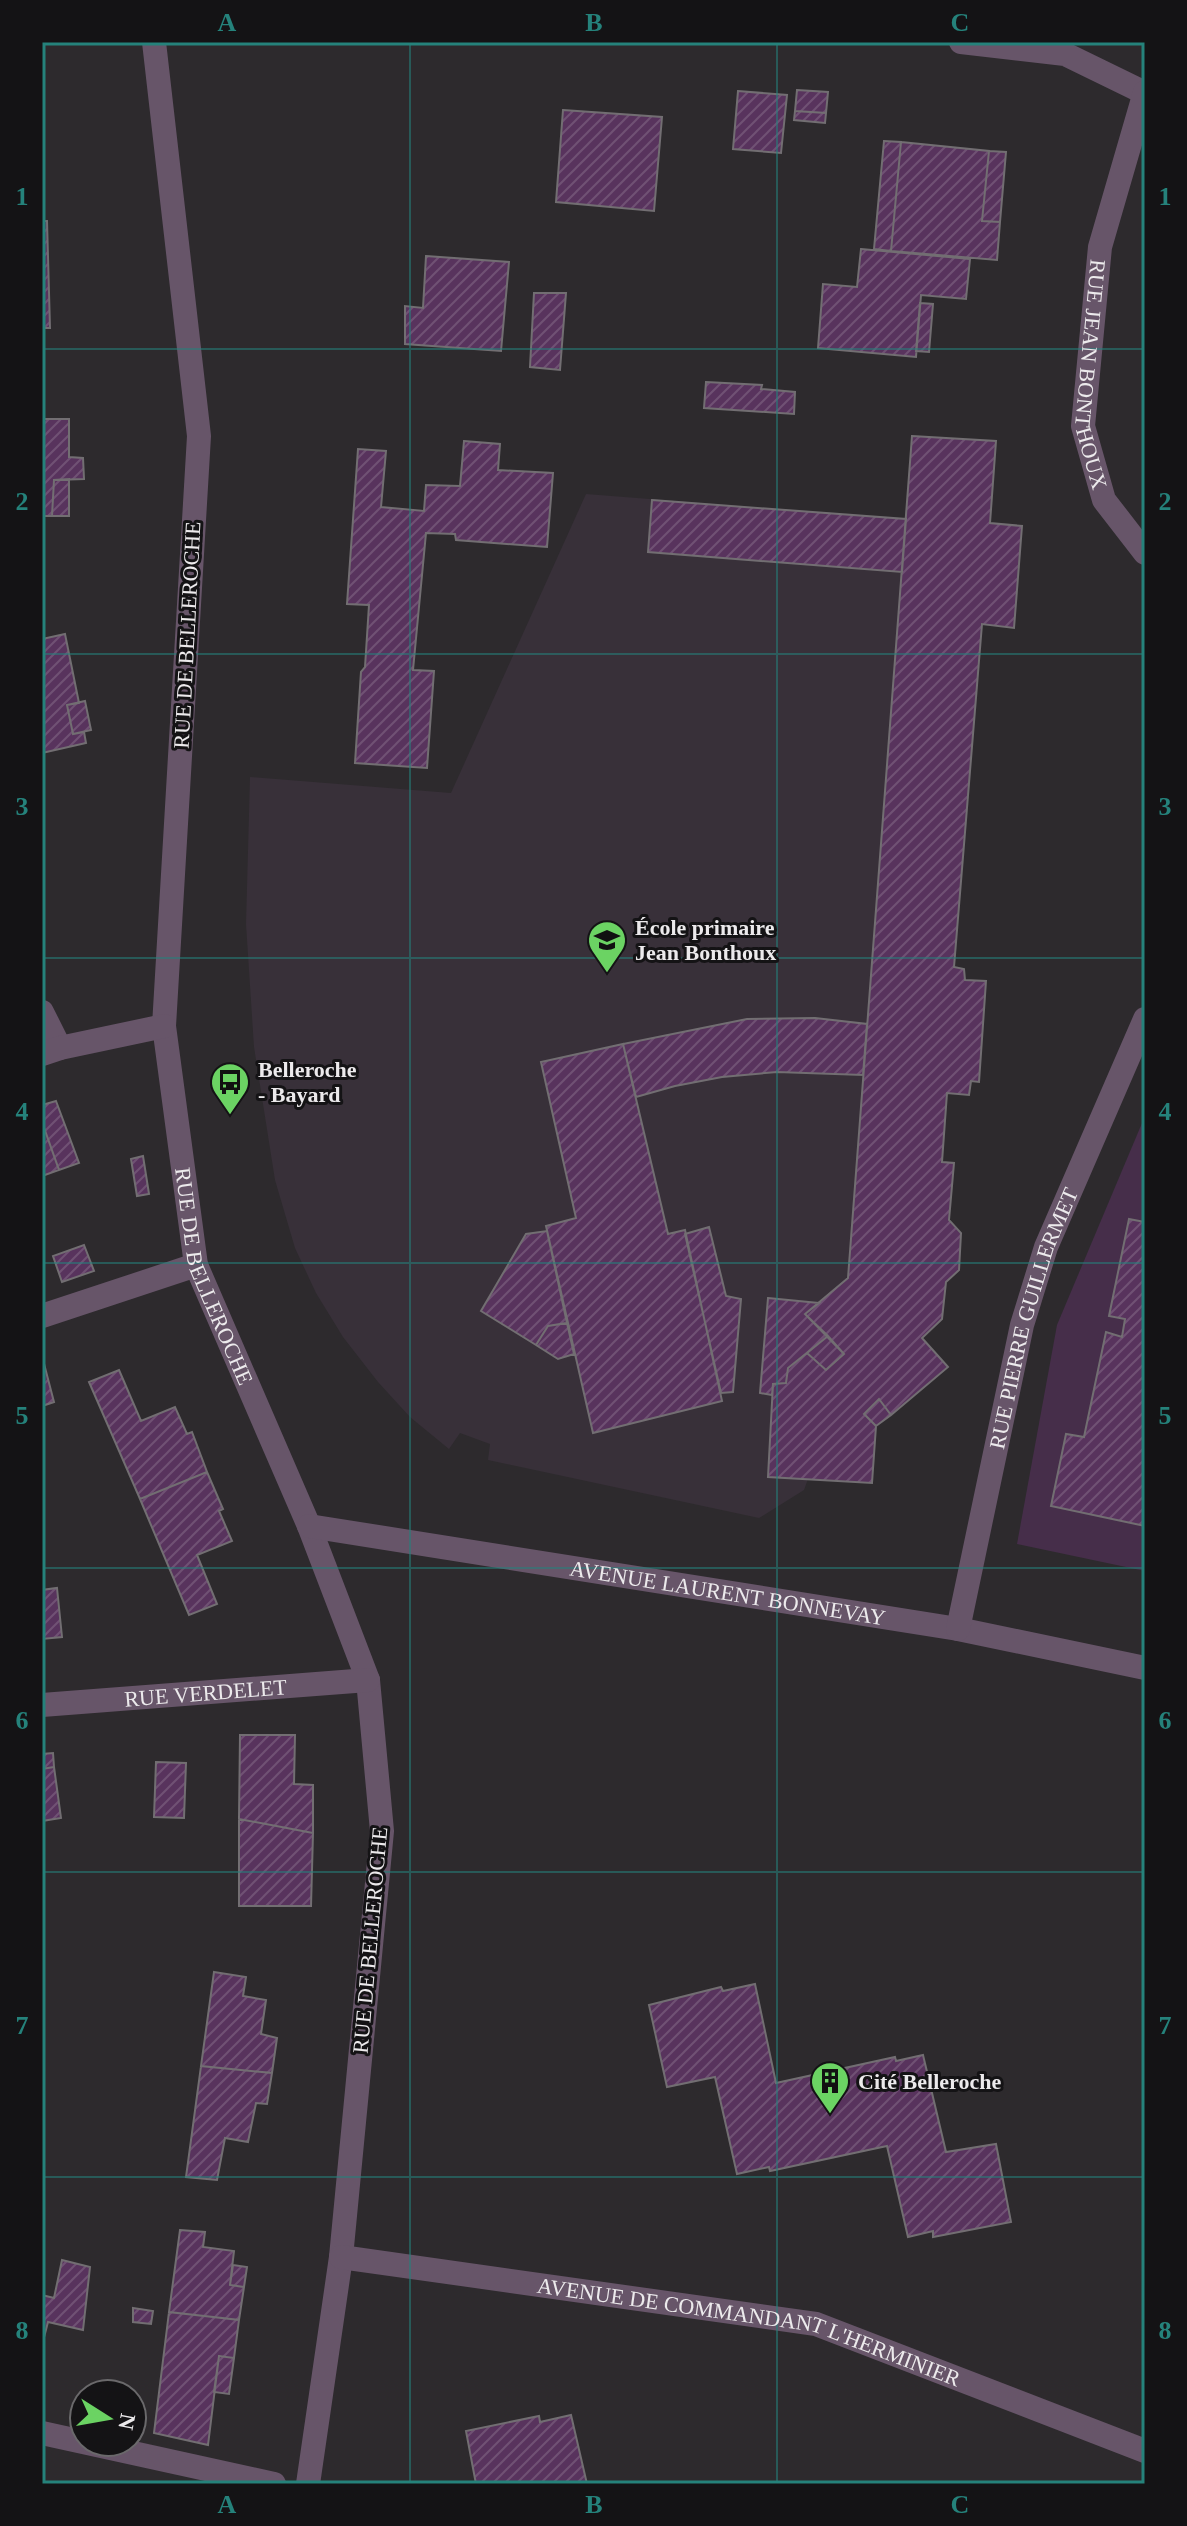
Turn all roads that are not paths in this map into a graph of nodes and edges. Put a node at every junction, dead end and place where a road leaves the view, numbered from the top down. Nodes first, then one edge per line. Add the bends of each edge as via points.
1 (154, 42) edge
2 (961, 42) edge
3 (1066, 48) edge
4 (1145, 92) edge
5 (1145, 553) edge
6 (42, 1012) edge
7 (1145, 1019) edge
8 (164, 1026) junction
9 (51, 1051) edge
10 (196, 1265) junction
11 (42, 1316) edge
12 (309, 1526) junction
13 (958, 1629) junction
14 (1145, 1668) edge
15 (368, 1680) junction
16 (42, 1705) edge
17 (341, 2257) junction
18 (42, 2433) edge
19 (1145, 2451) edge
20 (274, 2484) edge
21 (308, 2484) edge

1 - 8 street, RUE DE BELLEROCHE via 199,436
2 - 3 street, RUE JEAN BONTHOUX
3 - 4 street, RUE JEAN BONTHOUX
4 - 5 street, RUE JEAN BONTHOUX via 1100,247 1083,426 1104,500
6 - 9 street
7 - 13 street, RUE PIERRE GUILLERMET via 1046,1247 1022,1325
8 - 9 street
8 - 10 street, RUE DE BELLEROCHE
10 - 11 street
10 - 12 street, RUE DE BELLEROCHE
12 - 13 street, AVENUE LAURENT BONNEVAY
12 - 15 street, RUE DE BELLEROCHE
13 - 14 street, AVENUE LAURENT BONNEVAY
15 - 16 street, RUE VERDELET
15 - 17 street, RUE DE BELLEROCHE via 382,1831
17 - 19 street, AVENUE DE COMMANDANT L'HERMINIER via 816,2324
17 - 21 street, RUE DE BELLEROCHE
18 - 20 street

